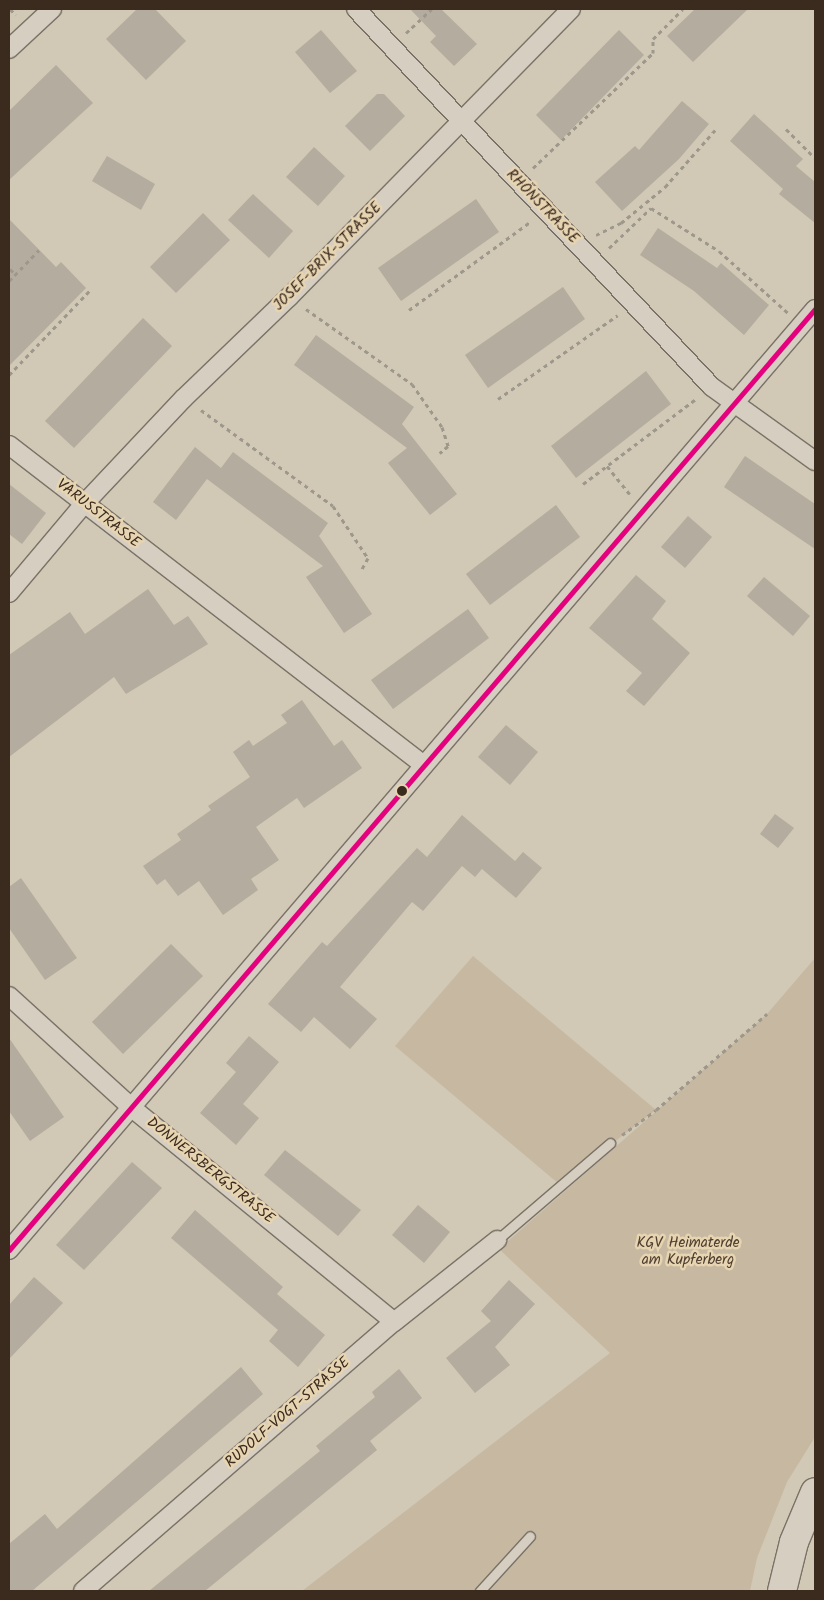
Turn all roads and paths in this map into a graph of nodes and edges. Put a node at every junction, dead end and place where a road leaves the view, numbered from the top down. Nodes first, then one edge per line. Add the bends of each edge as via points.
1 (52, 9) edge
2 (356, 9) edge
3 (432, 9) edge
4 (570, 9) edge
5 (683, 9) edge
6 (392, 48) junction
7 (9, 49) edge
8 (462, 122) junction
9 (786, 129) dead end
10 (715, 130) dead end
11 (815, 158) edge
12 (519, 183) junction
13 (544, 211) junction
14 (577, 244) junction
15 (39, 250) dead end
16 (594, 262) junction
17 (10, 269) dead end
18 (16, 274) junction
19 (9, 281) edge
20 (92, 288) dead end
21 (289, 297) junction
22 (633, 304) junction
23 (815, 308) edge
24 (409, 310) dead end
25 (801, 325) junction
26 (9, 375) edge
27 (712, 387) junction
28 (184, 398) junction
29 (498, 399) dead end
30 (732, 403) junction
31 (9, 445) edge
32 (440, 453) dead end
33 (815, 461) edge
34 (607, 466) junction
35 (583, 484) dead end
36 (84, 504) junction
37 (643, 510) junction
38 (362, 569) dead end
39 (9, 593) edge
40 (424, 765) junction
41 (9, 996) edge
42 (767, 1014) dead end
43 (132, 1108) junction
44 (610, 1143) joint
45 (497, 1240) joint
46 (9, 1250) edge
47 (394, 1322) junction
48 (815, 1492) edge
49 (530, 1536) dead end
50 (83, 1591) edge
51 (480, 1591) edge
52 (782, 1591) edge

1 - 7 street
2 - 6 street, RHÖNSTRASSE
3 - 6 path
4 - 8 street, JOSEF-BRIX-STRASSE
5 - 12 path via 653,39 653,53
6 - 8 street, RHÖNSTRASSE
8 - 12 street, RHÖNSTRASSE
8 - 21 street, JOSEF-BRIX-STRASSE
9 - 11 path
10 - 14 path via 664,187 621,223
12 - 13 street, RHÖNSTRASSE
13 - 14 street, RHÖNSTRASSE
13 - 24 path
14 - 16 street, RHÖNSTRASSE
15 - 18 path
16 - 22 street, RHÖNSTRASSE
16 - 25 path via 652,208 719,251
17 - 18 path
18 - 19 path
20 - 26 path
21 - 28 street, JOSEF-BRIX-STRASSE
21 - 32 path via 412,384 442,427 448,446
22 - 27 street, RHÖNSTRASSE
22 - 29 path
23 - 25 street
25 - 30 street
27 - 30 street, RHÖNSTRASSE
27 - 34 path
28 - 36 street, JOSEF-BRIX-STRASSE
28 - 38 path via 333,506 368,558
30 - 33 street, RHÖNSTRASSE
30 - 37 street
31 - 36 street, VARUSSTRASSE
34 - 35 path
34 - 37 path
36 - 39 street, JOSEF-BRIX-STRASSE
36 - 40 street, VARUSSTRASSE
37 - 40 street
40 - 43 street
41 - 43 street, DONNERSBERGSTRASSE
42 - 44 path via 656,1110
43 - 46 street
43 - 47 street, DONNERSBERGSTRASSE
44 - 45 lane
45 - 47 street, RUDOLF-VOGT-STRASSE
47 - 50 street, RUDOLF-VOGT-STRASSE
48 - 52 main road via 794,1542
49 - 51 lane

